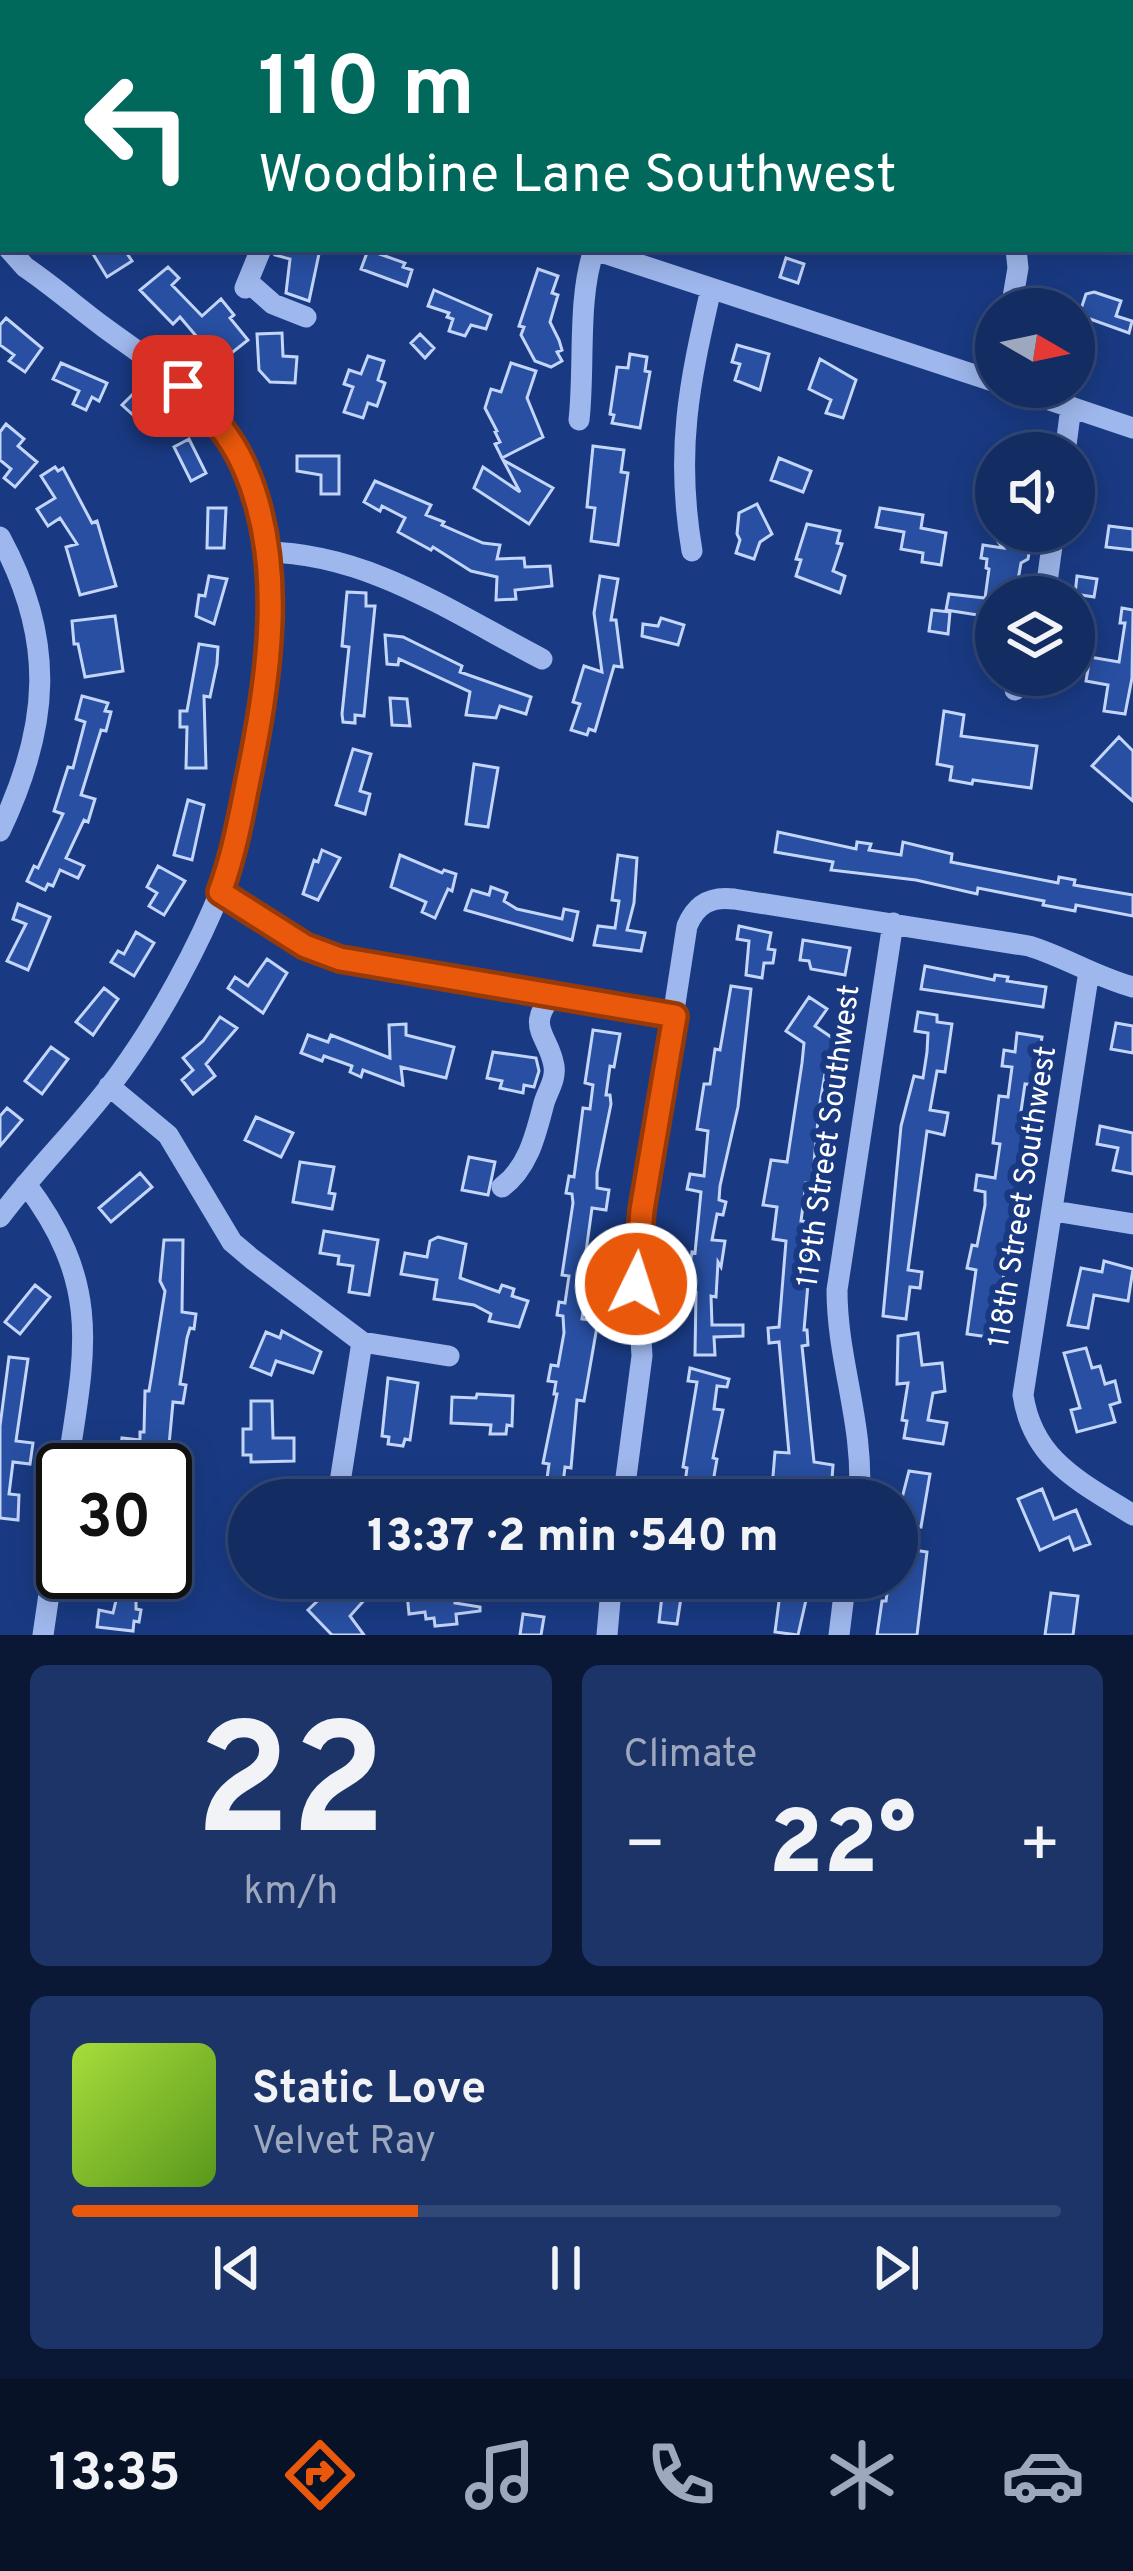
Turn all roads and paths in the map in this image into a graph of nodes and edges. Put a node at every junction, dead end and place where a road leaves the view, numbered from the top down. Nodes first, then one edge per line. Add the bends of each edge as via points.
1 (12, 252) edge
2 (260, 252) edge
3 (597, 252) edge
4 (604, 252) edge
5 (1016, 252) edge
6 (1015, 288) edge
7 (711, 289) junction
8 (306, 317) dead end
9 (975, 370) edge
10 (1075, 408) edge
11 (579, 420) dead end
12 (1133, 428) edge
13 (0, 537) edge
14 (692, 551) dead end
15 (265, 552) junction
16 (542, 659) dead end
17 (0, 831) edge
18 (220, 892) junction
19 (893, 923) junction
20 (1088, 971) junction
21 (1133, 987) edge
22 (552, 996) junction
23 (675, 1016) junction
24 (109, 1086) junction
25 (26, 1184) junction
26 (502, 1187) dead end
27 (1054, 1211) junction
28 (0, 1217) edge
29 (1133, 1224) edge
30 (362, 1342) junction
31 (449, 1356) dead end
32 (72, 1443) edge
33 (341, 1479) edge
34 (626, 1479) edge
35 (860, 1479) edge
36 (1133, 1515) edge
37 (48, 1599) edge
38 (610, 1599) edge
39 (843, 1599) edge
40 (43, 1635) edge
41 (607, 1635) edge
42 (839, 1635) edge

1 - 15 street via 183,386 224,430 244,466
2 - 8 street via 247,285
3 - 11 street via 586,272
4 - 7 street
5 - 6 street
7 - 9 street
7 - 14 street via 684,416
10 - 12 street
13 - 17 street via 34,616 42,668 28,758
15 - 16 street via 317,556 396,581
15 - 18 street via 266,682
18 - 22 street via 340,959
18 - 24 street
19 - 20 street via 1028,946
19 - 23 street via 709,900 687,926
19 - 35 street, 119th Street Southwest via 837,1290
20 - 21 street
20 - 27 street, 118th Street Southwest
22 - 23 street
22 - 26 street via 539,1030 554,1078 529,1150
23 - 34 street via 636,1256 642,1356
24 - 25 street
24 - 30 street via 168,1135 232,1242
25 - 28 street
25 - 32 street via 53,1222 81,1294 84,1354
27 - 29 street
27 - 36 street, 118th Street Southwest via 1023,1395 1032,1432 1070,1473
30 - 31 street
30 - 33 street
37 - 40 street
38 - 41 street
39 - 42 street

